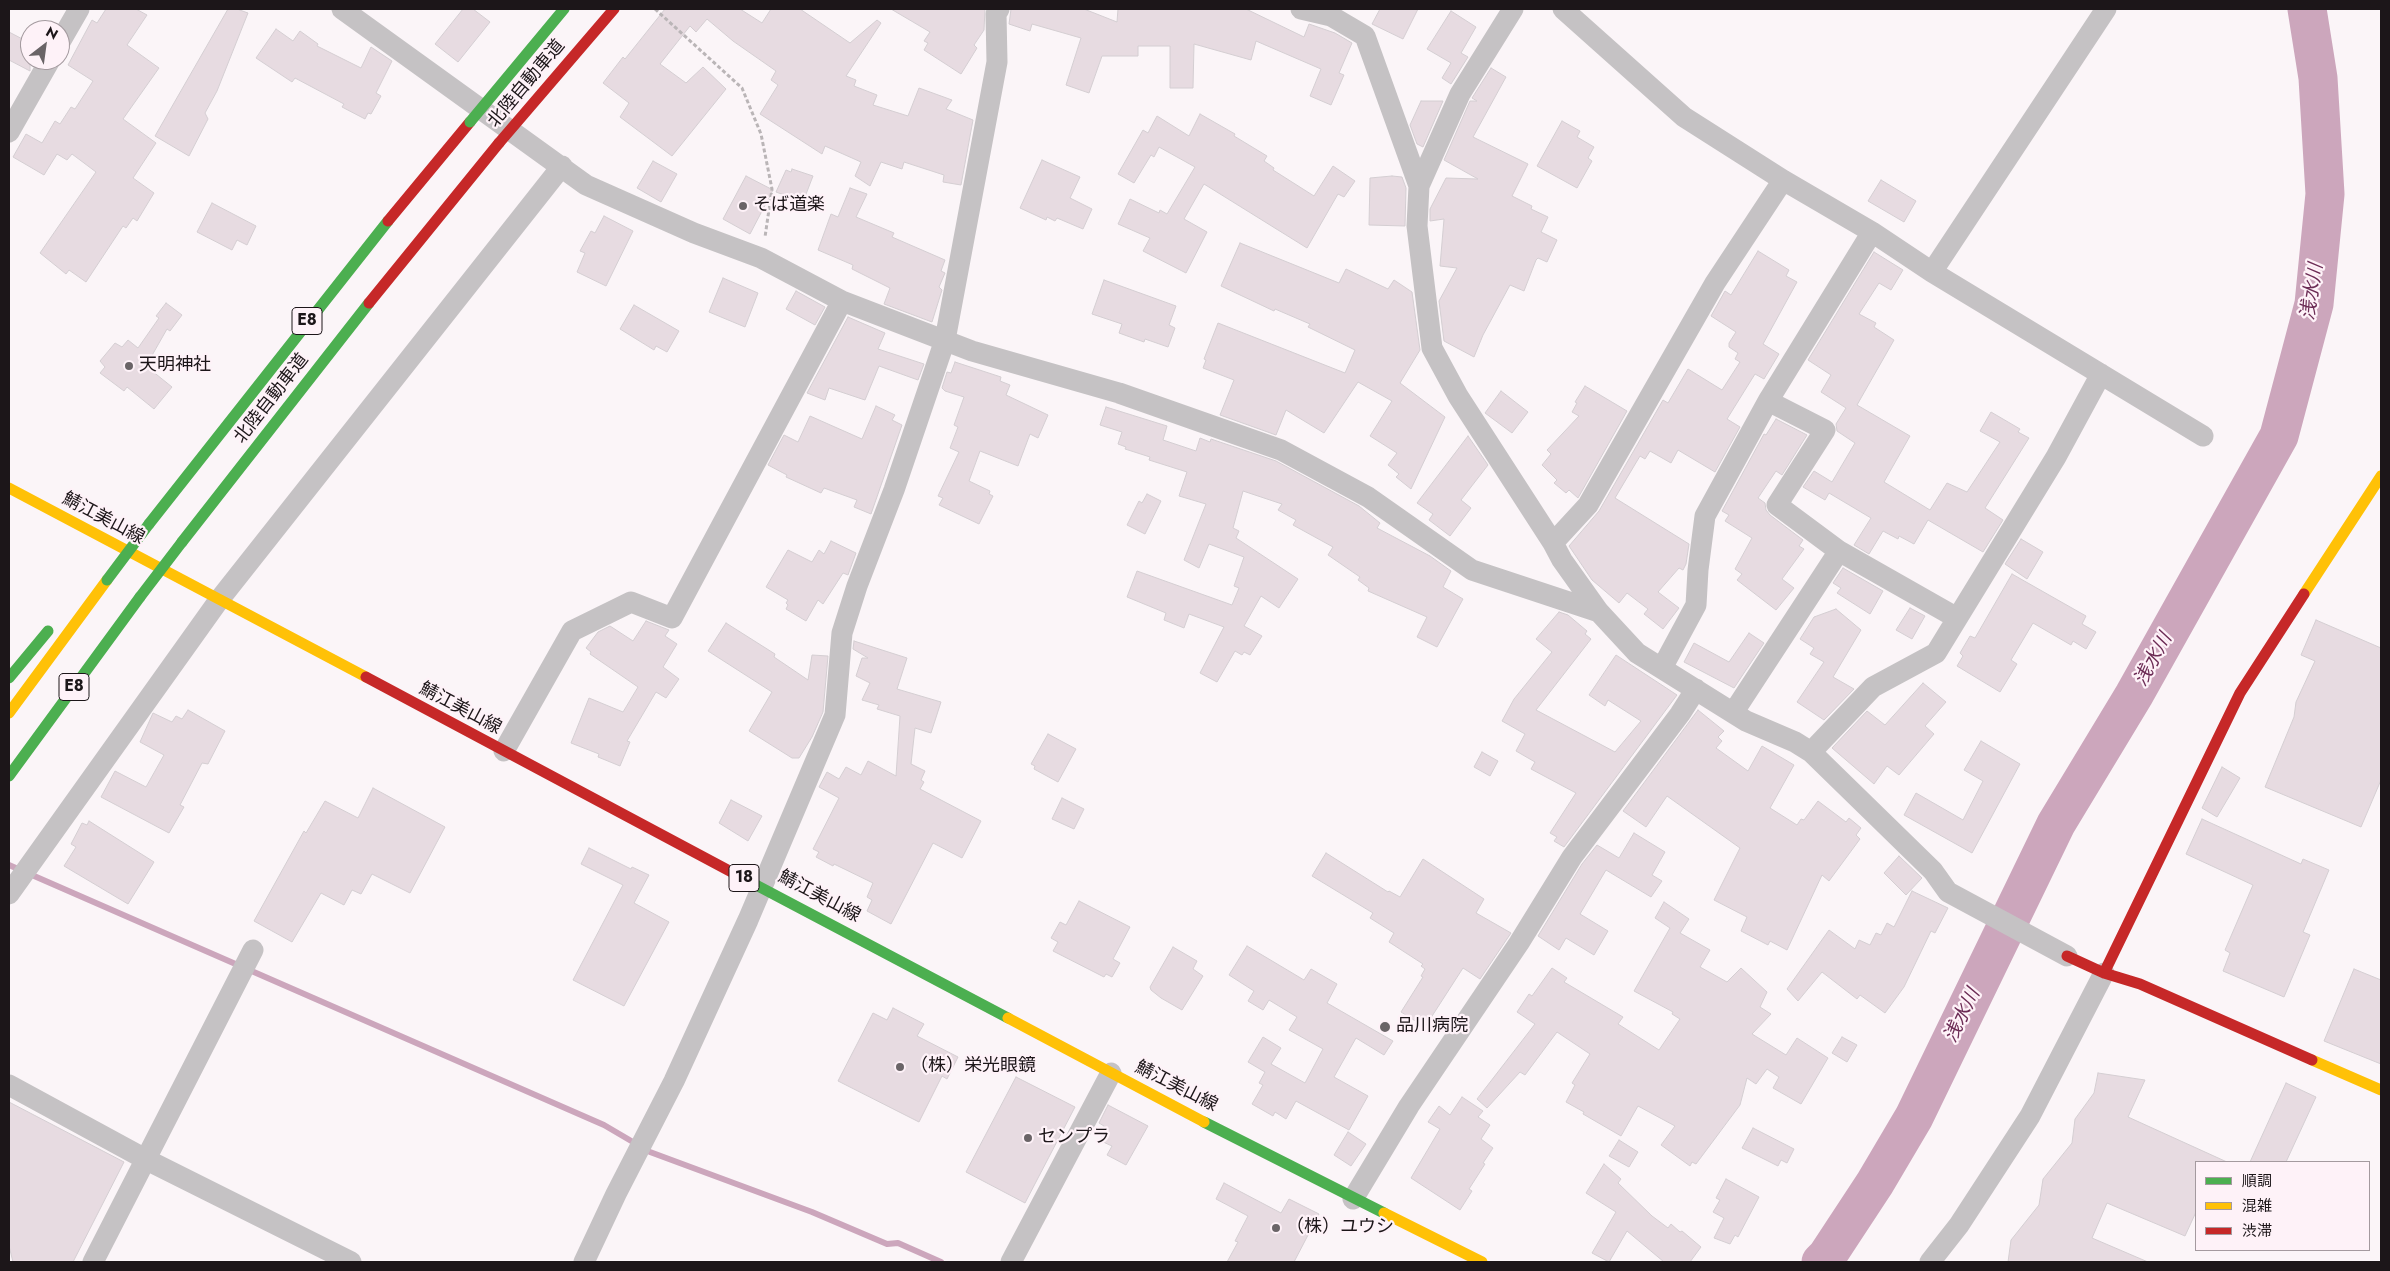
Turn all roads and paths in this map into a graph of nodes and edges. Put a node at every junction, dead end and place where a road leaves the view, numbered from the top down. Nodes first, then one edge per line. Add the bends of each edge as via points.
1 (79, 9) edge
2 (342, 9) edge
3 (564, 9) edge
4 (614, 9) edge
5 (655, 9) edge
6 (999, 9) edge
7 (1301, 9) edge
8 (1513, 9) edge
9 (1563, 9) edge
10 (2106, 9) edge
11 (70, 25) edge
12 (44, 70) edge
13 (9, 132) edge
14 (562, 166) junction
15 (1783, 180) junction
16 (1419, 186) junction
17 (1872, 232) junction
18 (761, 258) junction
19 (1932, 272) junction
20 (842, 301) junction
21 (945, 340) junction
22 (2101, 374) junction
23 (1768, 401) junction
24 (2204, 436) dead end
25 (2381, 476) edge
26 (9, 488) edge
27 (144, 521) junction
28 (1553, 544) junction
29 (1839, 551) junction
30 (109, 556) dead end
31 (219, 600) junction
32 (1599, 612) junction
33 (1957, 618) junction
34 (53, 626) dead end
35 (1662, 668) junction
36 (9, 678) edge
37 (1696, 689) junction
38 (9, 713) edge
39 (1733, 713) junction
40 (504, 752) junction
41 (1811, 752) junction
42 (9, 776) edge
43 (761, 887) junction
44 (9, 894) edge
45 (253, 950) dead end
46 (2067, 956) joint
47 (2104, 973) junction
48 (1111, 1073) junction
49 (9, 1085) edge
50 (2381, 1090) edge
51 (147, 1160) junction
52 (1353, 1199) junction
53 (93, 1262) edge
54 (351, 1262) edge
55 (584, 1262) edge
56 (1011, 1262) edge
57 (1482, 1262) edge
58 (1930, 1262) edge

1 - 11 street
2 - 14 street
3 - 27 main road, 北陸自動車道, bridge via 339,280 273,353
4 - 42 main road, 北陸自動車道 / E8, bridge via 499,143 370,303 140,597
5 - 18 path via 742,88 761,134 772,189
6 - 21 street via 996,14 997,62
7 - 16 street via 1331,16 1365,36
8 - 16 street via 1460,94
9 - 15 street via 1684,117
10 - 19 street
12 - 13 street
14 - 18 street via 586,185 694,233
14 - 31 street
15 - 17 street
15 - 28 street via 1715,283 1588,506
16 - 28 street via 1417,226 1432,348 1458,396
17 - 19 street
17 - 23 street
18 - 20 street
19 - 22 street
20 - 21 street
20 - 40 street via 672,618 630,602 572,632
21 - 32 street via 972,351 1119,393 1281,450 1368,497 1472,570
21 - 43 street via 842,633 835,715
22 - 24 street
22 - 33 street via 2056,457
23 - 29 street via 1825,430 1777,505
23 - 35 street via 1705,516 1696,605
25 - 47 main road via 2240,693
26 - 31 main road, 鯖江美山線 / 18
27 - 30 main road
27 - 38 main road, E8, bridge via 107,580
28 - 32 street
29 - 33 street
29 - 39 street
31 - 40 main road, 鯖江美山線 / 18
31 - 44 street
32 - 35 street via 1637,653
33 - 41 street via 1936,653 1873,687
34 - 36 main road
35 - 37 street
37 - 39 street
37 - 52 street via 1572,857 1519,943 1409,1106
39 - 41 street
40 - 43 main road, 鯖江美山線 / 18
41 - 46 street via 1933,871 1948,892
43 - 48 main road, 鯖江美山線 / 18
43 - 55 street via 674,1081
45 - 51 street
46 - 47 main road
47 - 50 main road via 2140,984
47 - 58 street via 2030,1116 1959,1225
48 - 52 main road, 鯖江美山線 / 18
48 - 56 street
49 - 51 street
51 - 53 street
51 - 54 street
52 - 57 main road, 鯖江美山線 / 18

